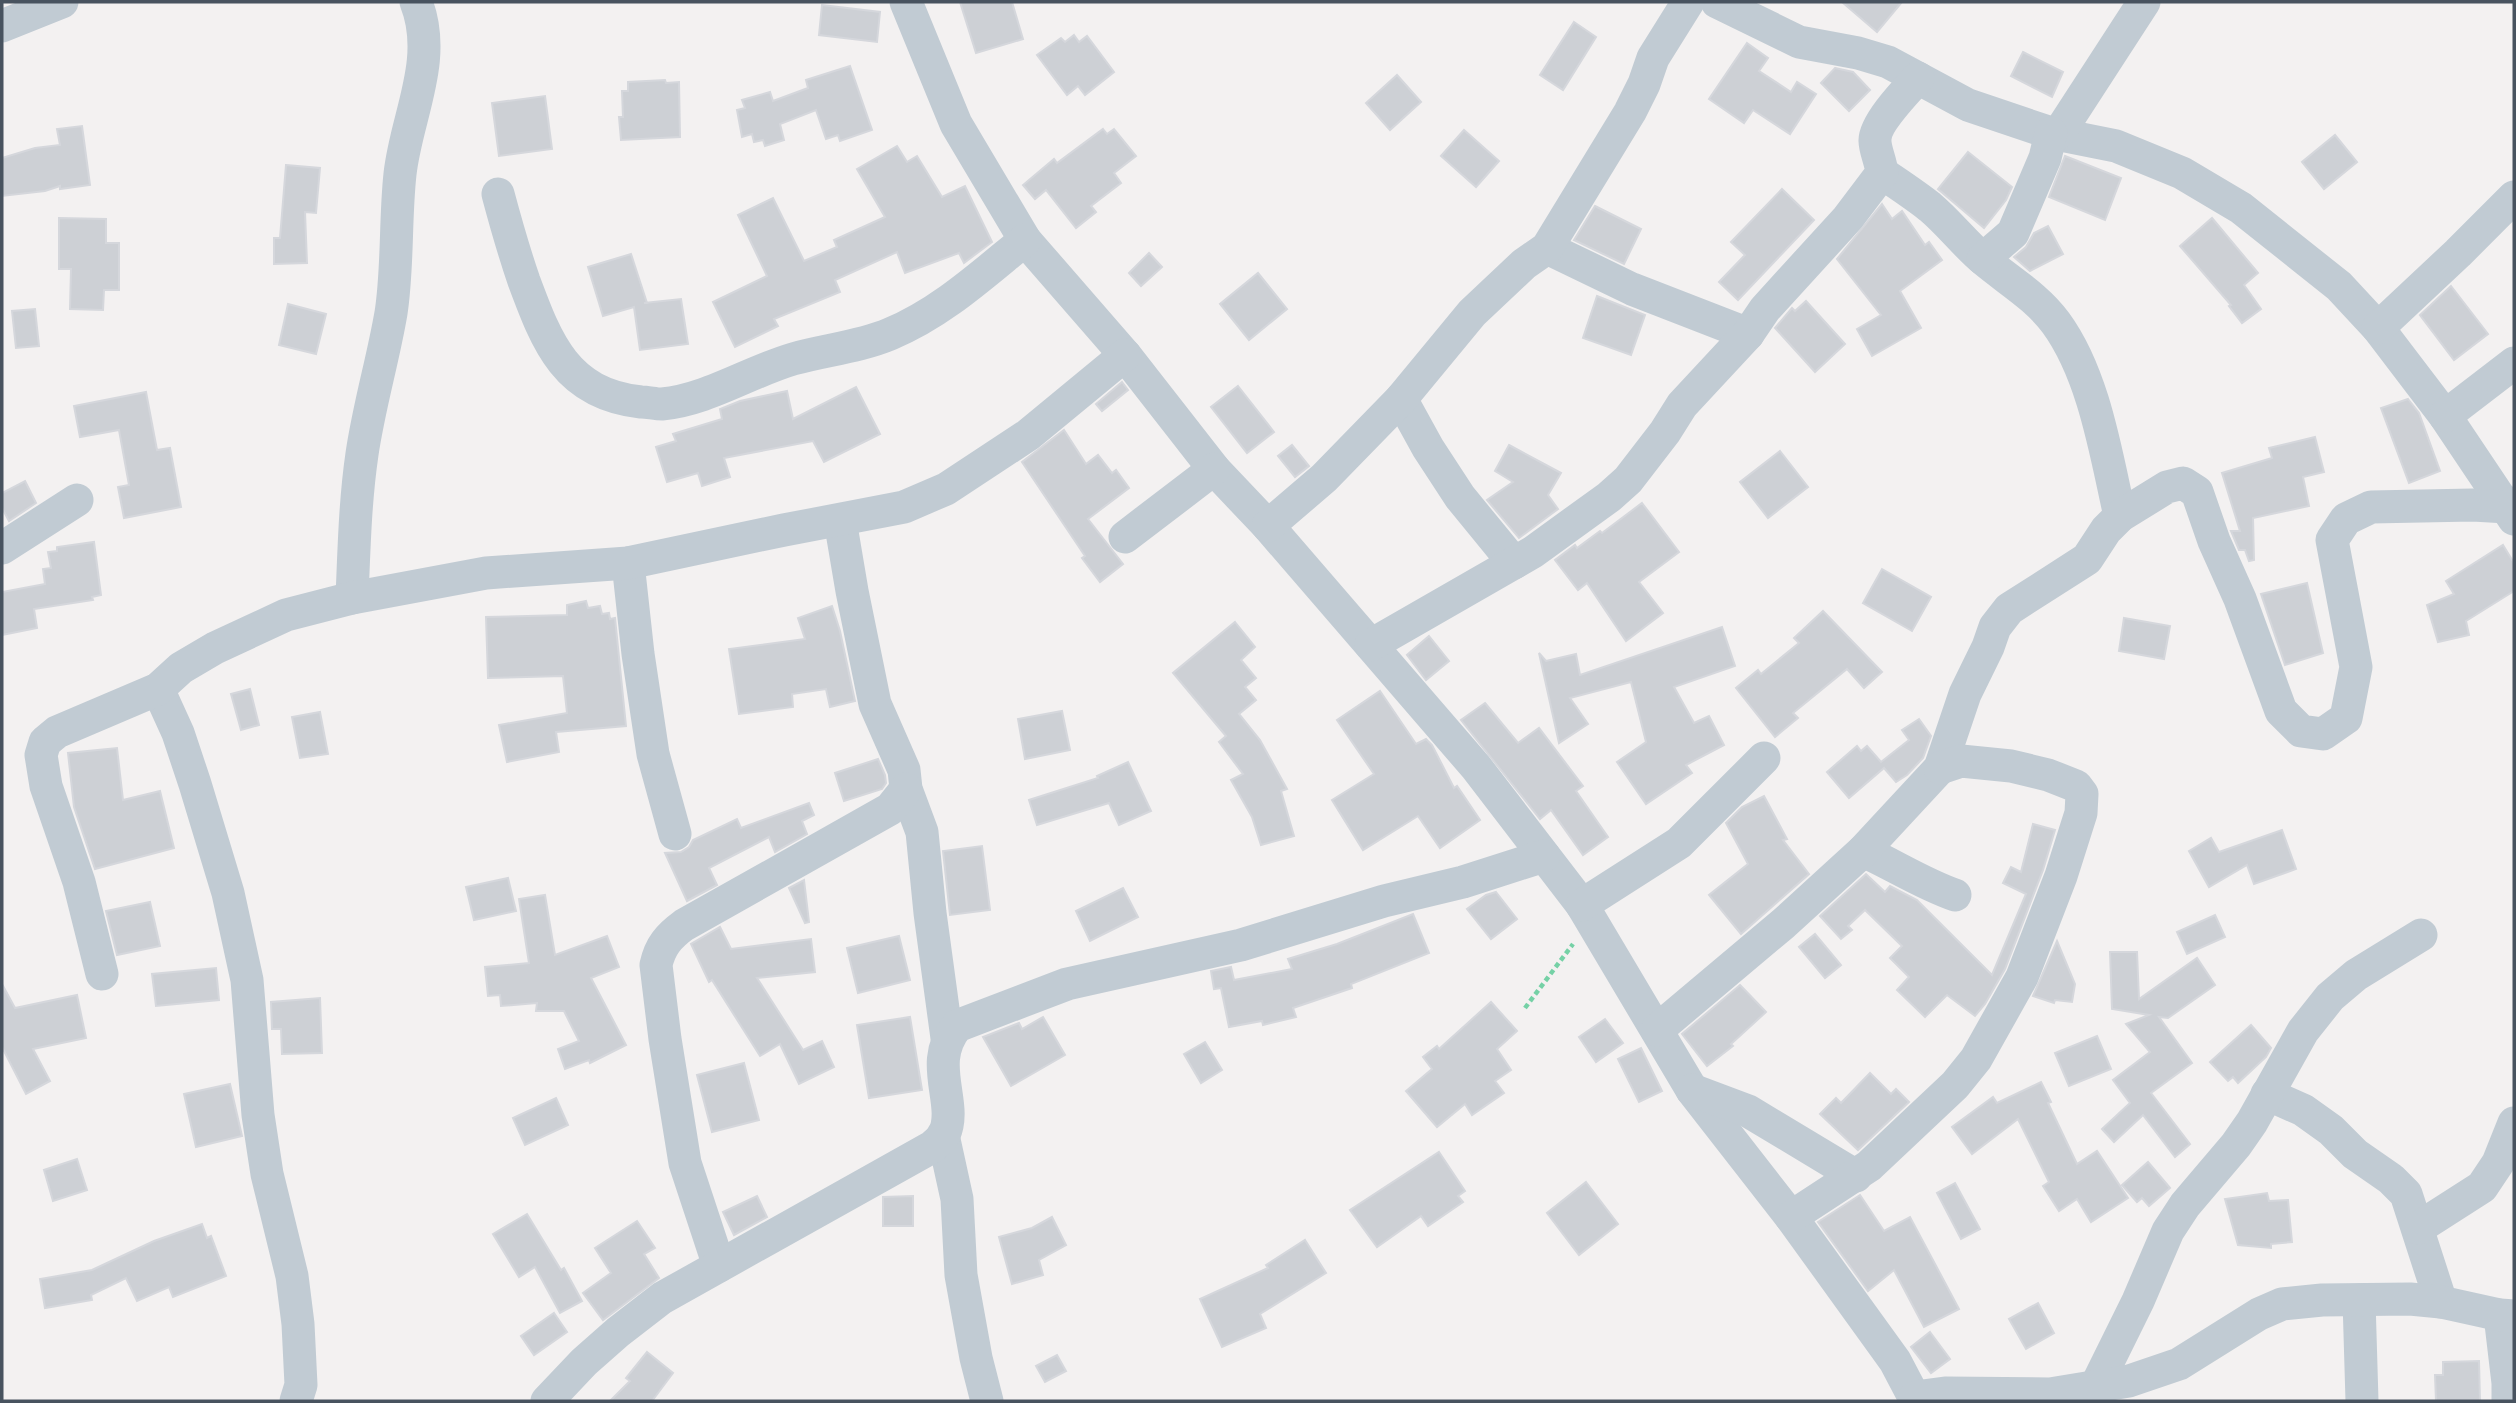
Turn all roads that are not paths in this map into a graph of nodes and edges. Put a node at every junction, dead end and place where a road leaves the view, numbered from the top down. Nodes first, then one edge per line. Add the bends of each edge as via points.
1 (416, 2) edge
2 (906, 2) edge
3 (1688, 2) edge
4 (1717, 2) edge
5 (2144, 2) edge
6 (48, 4) edge
7 (2, 26) edge
8 (1918, 78) junction
9 (2055, 133) junction
10 (1882, 173) junction
11 (498, 194) dead end
12 (2514, 197) edge
13 (1025, 240) junction
14 (1547, 248) junction
15 (1983, 259) junction
16 (2378, 328) junction
17 (1748, 334) junction
18 (1125, 355) junction
19 (2514, 363) edge
20 (1401, 400) junction
21 (2445, 416) junction
22 (1214, 469) junction
23 (77, 500) dead end
24 (2512, 510) edge
25 (2120, 516) junction
26 (840, 520) junction
27 (1268, 526) junction
28 (1125, 537) dead end
29 (2, 548) edge
30 (1514, 562) junction
31 (628, 563) junction
32 (352, 598) junction
33 (1371, 645) junction
34 (158, 689) junction
35 (1764, 758) dead end
36 (1940, 768) junction
37 (906, 789) junction
38 (675, 834) dead end
39 (1863, 851) junction
40 (1544, 856) junction
41 (1955, 895) dead end
42 (1586, 913) junction
43 (2421, 935) dead end
44 (102, 974) dead end
45 (1657, 1030) junction
46 (947, 1038) junction
47 (1692, 1090) junction
48 (2267, 1094) junction
49 (2514, 1122) edge
50 (943, 1135) junction
51 (1856, 1176) junction
52 (1791, 1217) junction
53 (2418, 1228) junction
54 (719, 1266) junction
55 (2359, 1300) junction
56 (2441, 1302) junction
57 (2507, 1316) edge
58 (2095, 1388) junction
59 (1916, 1399) edge
60 (296, 1401) edge
61 (547, 1401) edge
62 (987, 1401) edge
63 (2362, 1401) edge
64 (2508, 1401) edge

1 - 32 street via 424,38 423,64 400,172 391,310 362,456
2 - 13 street via 956,124
3 - 14 street via 1653,58 1630,112
4 - 8 street via 1798,43 1858,53
5 - 9 street
6 - 7 street
8 - 9 street via 1968,105
8 - 10 street via 1878,130 1874,141
9 - 15 street via 2013,233
9 - 16 street via 2116,146 2182,173 2241,208 2339,286
10 - 15 street via 1930,207
10 - 17 street
11 - 13 street via 511,246 553,348 593,389 625,400 661,404 693,397 793,359 890,334 936,310
12 - 16 street
13 - 18 street
14 - 17 street via 1632,289
14 - 20 street via 1472,313
15 - 25 street via 2034,298 2057,324 2072,352 2098,422
16 - 21 street
17 - 30 street via 1682,405 1628,480 1548,542
18 - 22 street
18 - 26 street via 1028,435 946,489 904,507
19 - 21 street
20 - 27 street via 1324,478
20 - 30 street via 1460,497
21 - 24 street
22 - 27 street
22 - 28 street
23 - 29 street
24 - 25 street via 2473,505 2371,507 2346,519 2332,540 2357,667 2346,718 2323,734 2301,731 2281,711 2197,492 2183,483 2167,487
25 - 36 street via 2087,559 2009,610 1996,626 1965,694
26 - 31 street
26 - 37 street via 875,704 904,770
27 - 33 street
30 - 33 street
31 - 32 street via 486,573
31 - 38 street via 653,754
32 - 34 street via 286,615 227,642 181,668
33 - 40 street via 1476,766
34 - 44 street via 57,732 45,742 41,755 46,786 79,882
34 - 60 street via 199,797 228,893 247,980 258,1115 299,1324 301,1385
35 - 42 street via 1679,843
36 - 39 street
36 - 51 street via 1961,761 2048,775 2077,786 2082,794 2081,813 2022,977 1976,1059 1955,1086
37 - 46 street via 922,832
37 - 54 street via 890,809 684,925 668,938 658,955 664,1039 685,1163
39 - 41 street via 1930,887
39 - 45 street
40 - 42 street
40 - 46 street via 1241,945 1067,984 971,1019
42 - 45 street
43 - 48 street via 2356,975 2330,997 2303,1031
45 - 47 street
46 - 50 street via 942,1069 948,1116
47 - 51 street via 1748,1111
47 - 52 street
48 - 53 street via 2303,1110 2391,1179 2406,1194
48 - 58 street via 2236,1145 2168,1231
49 - 53 street via 2482,1187
50 - 54 street via 932,1147
50 - 62 street via 957,1199 961,1275
51 - 52 street
52 - 59 street via 1895,1361
53 - 56 street
54 - 61 street via 662,1298 618,1332
55 - 56 street
55 - 58 street via 2282,1304 2179,1364
55 - 63 street
56 - 57 street
57 - 64 street
58 - 59 street via 2050,1394 1945,1393

